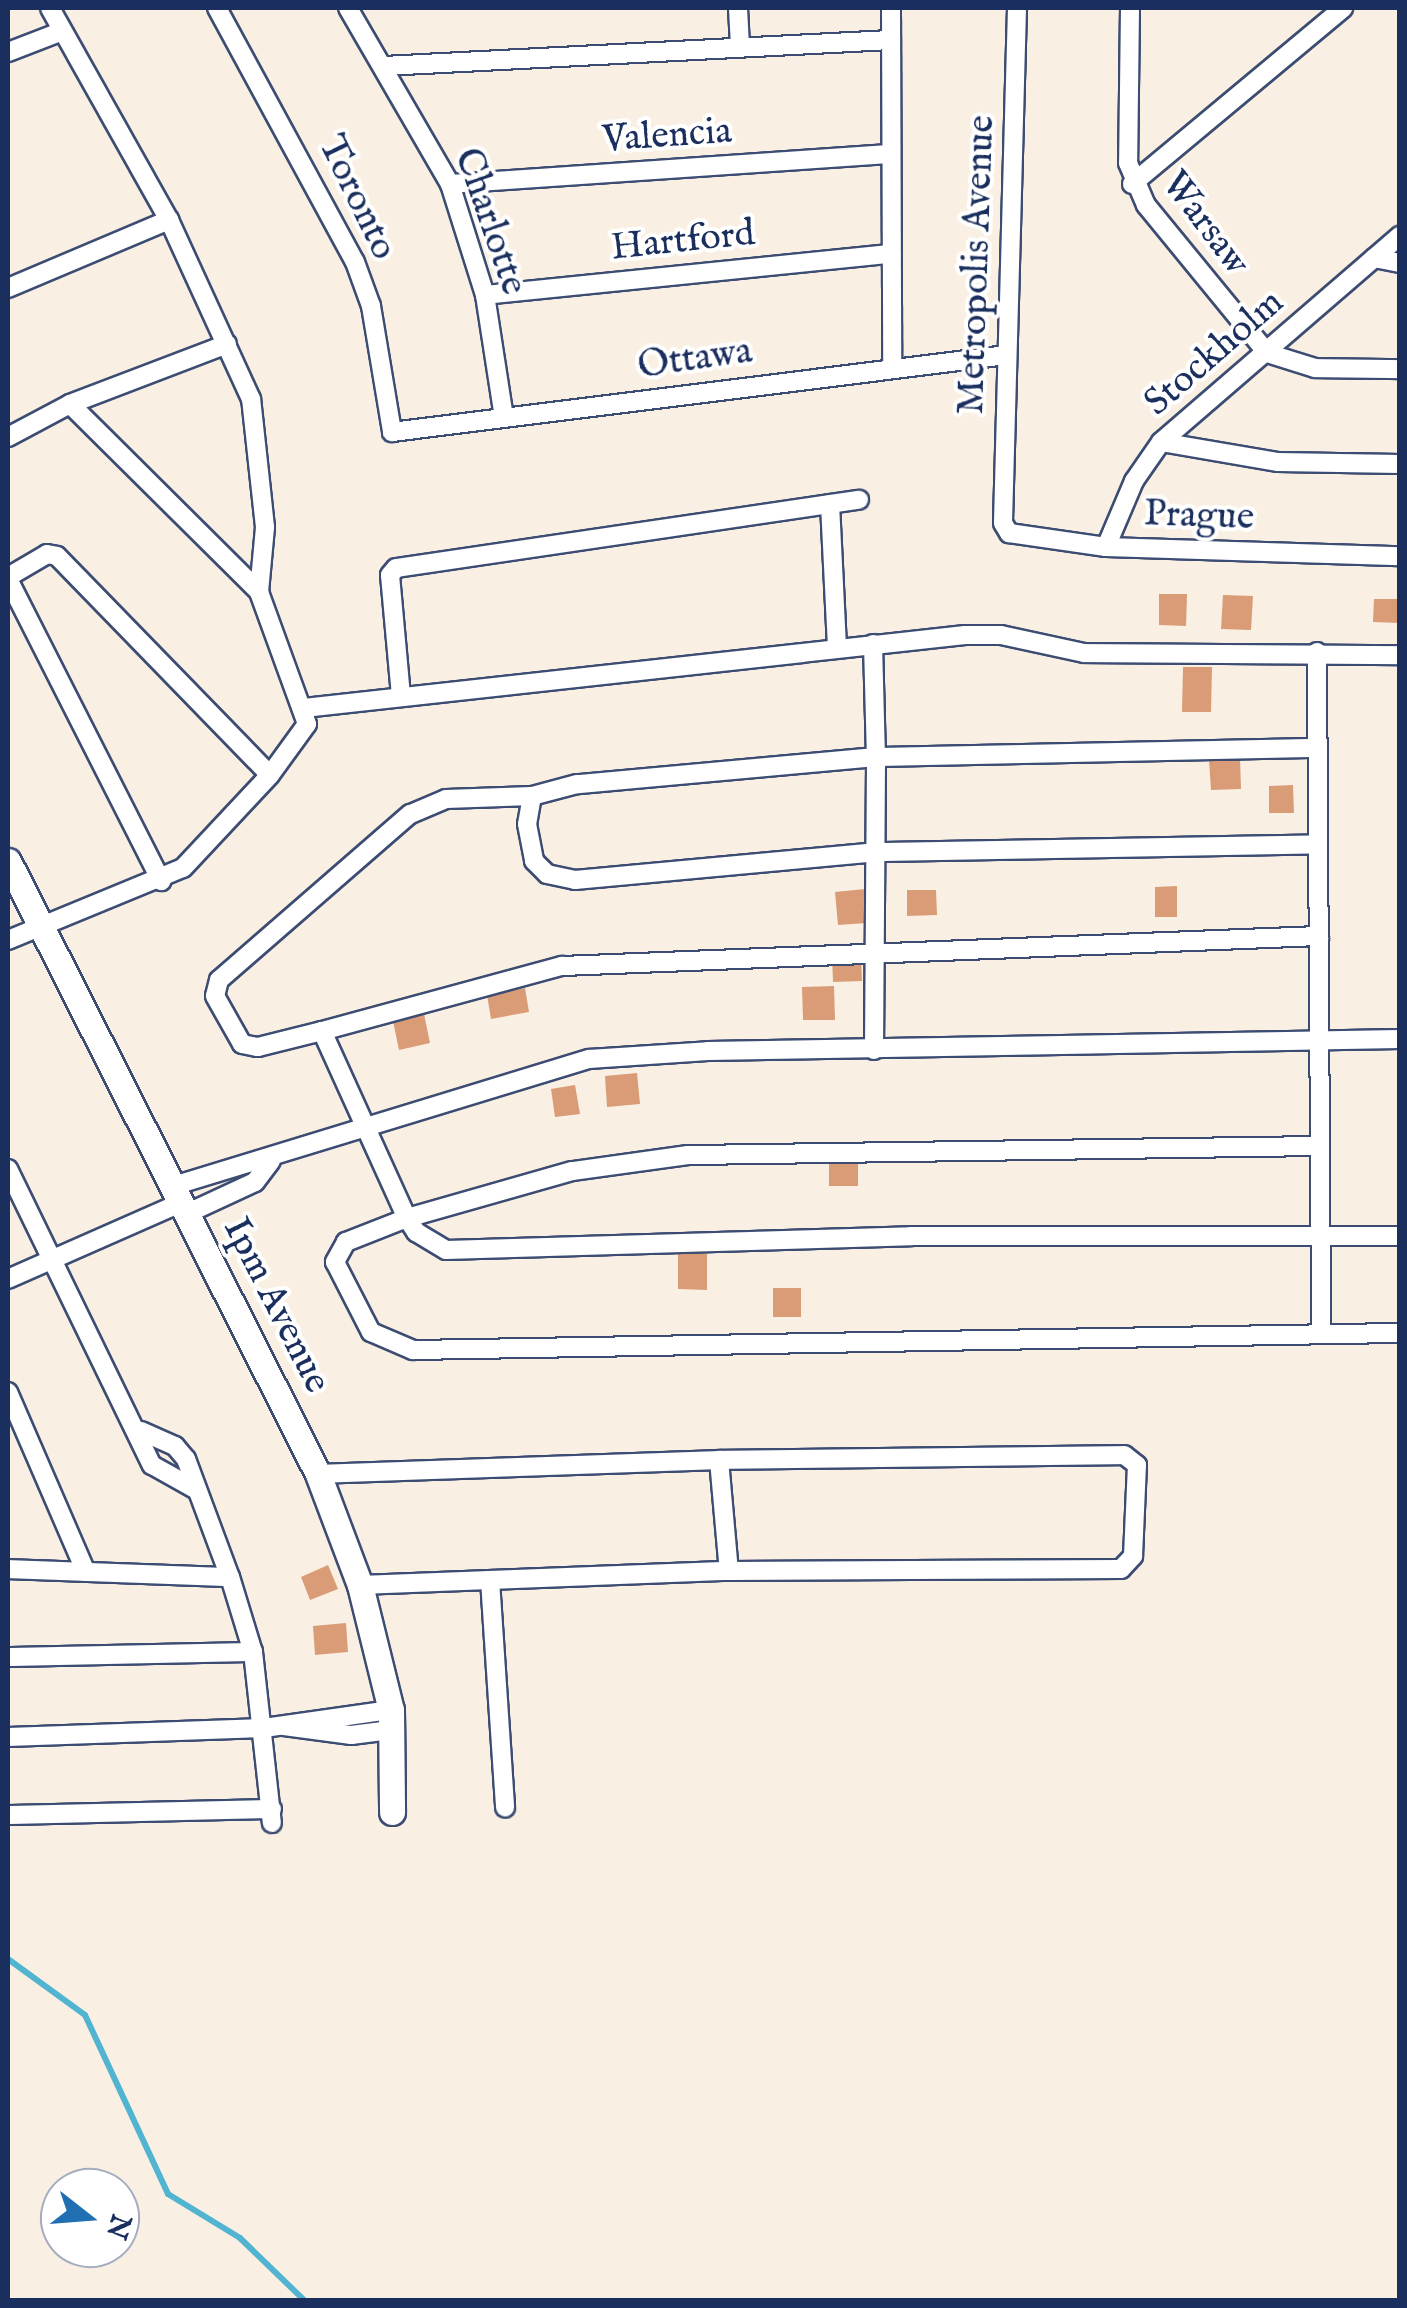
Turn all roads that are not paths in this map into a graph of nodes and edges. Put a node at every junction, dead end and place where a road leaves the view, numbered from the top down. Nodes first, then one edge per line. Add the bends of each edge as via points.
1 (50, 8) edge
2 (216, 8) edge
3 (348, 8) edge
4 (738, 8) edge
5 (890, 8) edge
6 (1017, 8) edge
7 (1130, 8) edge
8 (1343, 8) edge
9 (60, 32) junction
10 (890, 40) junction
11 (740, 48) junction
12 (8, 52) edge
13 (384, 66) junction
14 (887, 154) junction
15 (450, 184) junction
16 (1132, 184) junction
17 (169, 220) junction
18 (1400, 236) edge
19 (888, 254) junction
20 (1374, 258) junction
21 (1400, 263) edge
22 (8, 288) edge
23 (485, 295) junction
24 (227, 344) junction
25 (1267, 353) junction
26 (1007, 355) junction
27 (892, 367) junction
28 (1400, 369) edge
29 (70, 404) junction
30 (504, 418) junction
31 (392, 432) joint
32 (8, 437) edge
33 (1162, 442) junction
34 (1400, 464) edge
35 (859, 500) dead end
36 (830, 504) junction
37 (1004, 524) joint
38 (1106, 547) junction
39 (1400, 556) edge
40 (8, 578) edge
41 (260, 592) junction
42 (873, 644) junction
43 (837, 648) junction
44 (1317, 652) junction
45 (1400, 654) edge
46 (402, 696) junction
47 (304, 708) junction
48 (1313, 748) junction
49 (876, 757) junction
50 (270, 775) junction
51 (532, 796) junction
52 (1316, 844) junction
53 (878, 852) junction
54 (8, 861) edge
55 (160, 880) junction
56 (41, 929) junction
57 (1319, 936) junction
58 (8, 940) edge
59 (874, 950) junction
60 (322, 1032) junction
61 (1318, 1037) junction
62 (1400, 1039) edge
63 (874, 1050) junction
64 (366, 1127) junction
65 (1320, 1146) junction
66 (271, 1161) junction
67 (8, 1169) edge
68 (180, 1201) junction
69 (407, 1218) junction
70 (1400, 1236) edge
71 (1321, 1237) junction
72 (56, 1258) junction
73 (8, 1279) edge
74 (1322, 1332) junction
75 (1400, 1333) edge
76 (8, 1392) edge
77 (141, 1431) junction
78 (719, 1460) junction
79 (318, 1474) junction
80 (197, 1490) junction
81 (8, 1569) edge
82 (730, 1571) junction
83 (86, 1572) junction
84 (230, 1577) junction
85 (490, 1580) junction
86 (360, 1584) junction
87 (252, 1652) junction
88 (8, 1657) edge
89 (391, 1720) junction
90 (264, 1728) junction
91 (8, 1737) edge
92 (505, 1808) dead end
93 (392, 1812) dead end
94 (8, 1814) edge

1 - 9 street
2 - 31 street, Toronto via 355,262 372,306
3 - 13 street, Charlotte
4 - 11 street
5 - 10 street
6 - 26 street, Metropolis Avenue
7 - 16 street, Warsaw
8 - 16 street
9 - 12 street
9 - 17 street
10 - 11 street
10 - 14 street
11 - 13 street
13 - 15 street, Charlotte
14 - 15 street, Valencia
14 - 19 street
15 - 23 street, Charlotte
16 - 25 street, Warsaw
17 - 22 street
17 - 24 street
18 - 20 street, Stockholm
19 - 23 street, Hartford
19 - 27 street
20 - 21 street
20 - 25 street, Stockholm
23 - 30 street, Charlotte
24 - 29 street
24 - 41 street via 252,399 260,455
25 - 28 street via 1315,368
25 - 33 street, Stockholm
26 - 27 street, Ottawa
26 - 37 street, Metropolis Avenue
27 - 30 street, Ottawa
29 - 32 street
29 - 41 street
30 - 31 street, Ottawa
33 - 34 street via 1278,462
33 - 38 street, Stockholm via 1134,481
35 - 36 street
36 - 43 street
36 - 46 street via 396,568 390,575
37 - 38 street, Prague via 1020,539
38 - 39 street, Prague
40 - 50 street via 47,554 57,556
40 - 55 street
41 - 47 street
42 - 43 street
42 - 44 street via 1001,635 1084,653
42 - 49 street
43 - 46 street
44 - 45 street
44 - 48 street
46 - 47 street
47 - 50 street via 303,737
48 - 49 street
48 - 52 street
49 - 51 street via 577,784
49 - 53 street
50 - 55 street via 183,868
51 - 53 street via 527,824 534,861 547,874 576,880
51 - 60 street via 446,800 418,808 219,980 214,996 242,1044 258,1047
52 - 53 street
52 - 57 street
53 - 59 street
54 - 56 street, Ipm Avenue
55 - 56 street
56 - 58 street
56 - 68 street, Ipm Avenue
57 - 59 street
57 - 61 street
59 - 60 street via 562,966
59 - 63 street
60 - 64 street
61 - 62 street
61 - 63 street
61 - 65 street
63 - 64 street via 589,1059
64 - 66 street
64 - 69 street
65 - 69 street via 688,1155 572,1172
65 - 71 street
66 - 68 street via 245,1161
66 - 68 street via 254,1182
67 - 72 street
68 - 72 street
68 - 79 street, Ipm Avenue
69 - 71 street via 430,1243 468,1254 873,1237
69 - 74 street via 346,1242 336,1262 371,1332 412,1350
70 - 71 street
71 - 74 street
72 - 73 street
72 - 77 street
74 - 75 street
76 - 83 street
77 - 80 street via 175,1446
77 - 80 street via 152,1465
78 - 79 street
78 - 82 street
78 - 82 street via 1124,1455 1138,1465 1134,1556 1121,1569
79 - 86 street, Ipm Avenue
80 - 84 street
81 - 83 street
82 - 85 street
83 - 84 street
84 - 87 street
85 - 86 street
85 - 92 street
86 - 89 street, Ipm Avenue
87 - 88 street
87 - 90 street
89 - 90 street via 351,1735
89 - 93 street, Ipm Avenue
90 - 91 street
90 - 94 street via 272,1816

